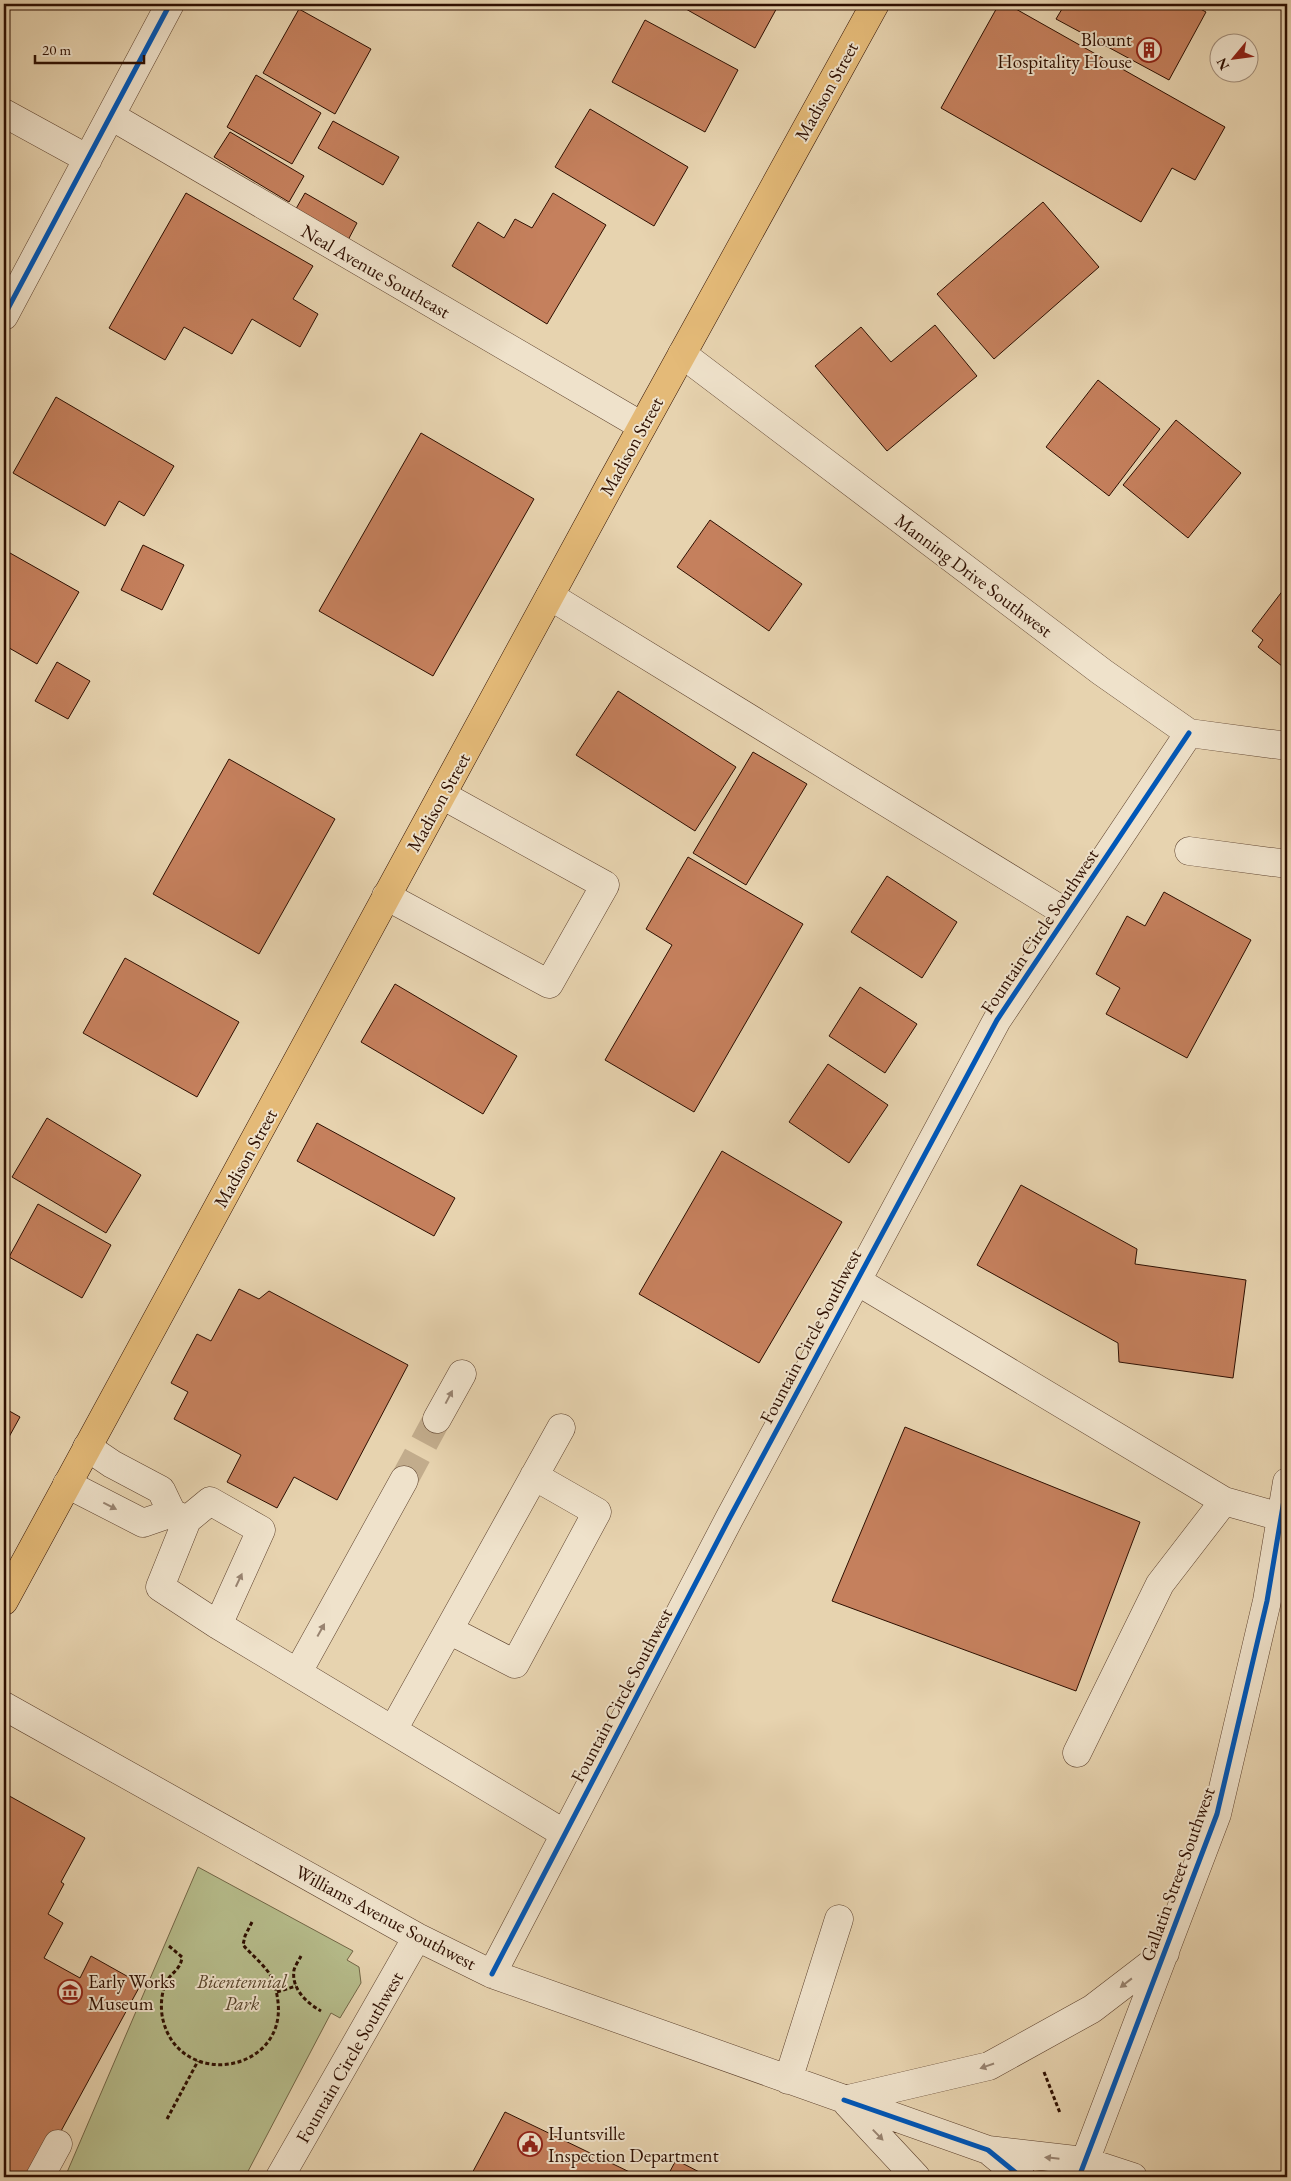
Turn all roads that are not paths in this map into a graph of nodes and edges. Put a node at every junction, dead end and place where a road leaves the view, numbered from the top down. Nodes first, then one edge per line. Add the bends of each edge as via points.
1 (170, 4) edge
2 (875, 4) edge
3 (4, 113) edge
4 (110, 116) junction
5 (88, 158) junction
6 (4, 316) edge
7 (682, 354) junction
8 (642, 426) junction
9 (550, 596) junction
10 (1189, 733) junction
11 (1287, 746) edge
12 (442, 795) junction
13 (1189, 850) dead end
14 (1287, 864) edge
15 (386, 896) junction
16 (1068, 914) junction
17 (857, 1281) junction
18 (462, 1374) dead end
19 (437, 1419) tunnel mouth
20 (561, 1428) dead end
21 (87, 1447) junction
22 (534, 1476) junction
23 (404, 1480) tunnel mouth
24 (1287, 1482) edge
25 (67, 1484) junction
26 (1224, 1501) junction
27 (179, 1516) junction
28 (1281, 1517) junction
29 (4, 1601) edge
30 (218, 1624) junction
31 (449, 1630) junction
32 (298, 1672) junction
33 (4, 1706) edge
34 (393, 1730) junction
35 (1078, 1753) dead end
36 (565, 1834) junction
37 (839, 1919) dead end
38 (417, 1937) junction
39 (1165, 1953) junction
40 (492, 1974) junction
41 (788, 2080) junction
42 (844, 2100) junction
43 (58, 2144) dead end
44 (988, 2150) junction
45 (1081, 2169) edge
46 (40, 2177) edge
47 (280, 2177) edge
48 (916, 2177) edge
49 (1021, 2177) edge
50 (1133, 2177) edge

1 - 4 street
2 - 7 main road, Madison Street
3 - 5 street
4 - 5 street
4 - 8 street, Neal Avenue Southeast
5 - 6 street
7 - 8 main road, Madison Street
7 - 10 street, Manning Drive Southwest via 1102,672
8 - 9 main road, Madison Street
9 - 12 main road, Madison Street
9 - 16 street
10 - 11 street, Manning Drive Southwest
10 - 16 street, Fountain Circle Southwest
12 - 15 main road, Madison Street
12 - 15 street via 605,885 549,984
13 - 14 street
15 - 21 main road, Madison Street
16 - 17 street, Fountain Circle Southwest via 997,1020
17 - 26 street
17 - 36 street, Fountain Circle Southwest
19 -> 18 street
20 - 22 street
21 - 25 main road, Madison Street
21 - 27 street via 161,1490
22 - 31 street
22 - 31 street via 597,1512 515,1664
32 -> 23 street
24 - 28 street, Gallatin Street Southwest
25 -> 27 street via 143,1523
25 - 29 main road, Madison Street
26 - 28 street
26 - 35 street via 1160,1584
27 - 30 street via 160,1587
30 -> 27 street via 261,1530 210,1501
28 - 39 street, Gallatin Street Southwest via 1267,1601 1217,1814
30 - 32 street
31 - 34 street
32 - 34 street
33 - 38 street, Williams Avenue Southwest
34 - 36 street
36 - 40 street, Fountain Circle Southwest
37 - 41 street
38 - 40 street, Williams Avenue Southwest
38 - 47 street, Fountain Circle Southwest
39 -> 42 street via 1092,2010 989,2066
39 - 45 street, Gallatin Street Southwest
40 - 41 street, Williams Avenue Southwest
41 - 42 street, Williams Avenue Southwest
42 - 44 street, Williams Avenue Southwest
42 -> 48 street
43 - 46 street
45 -> 44 street, Williams Avenue Southwest
44 - 49 street, Williams Avenue Southwest
45 - 50 street, Williams Avenue Southwest

